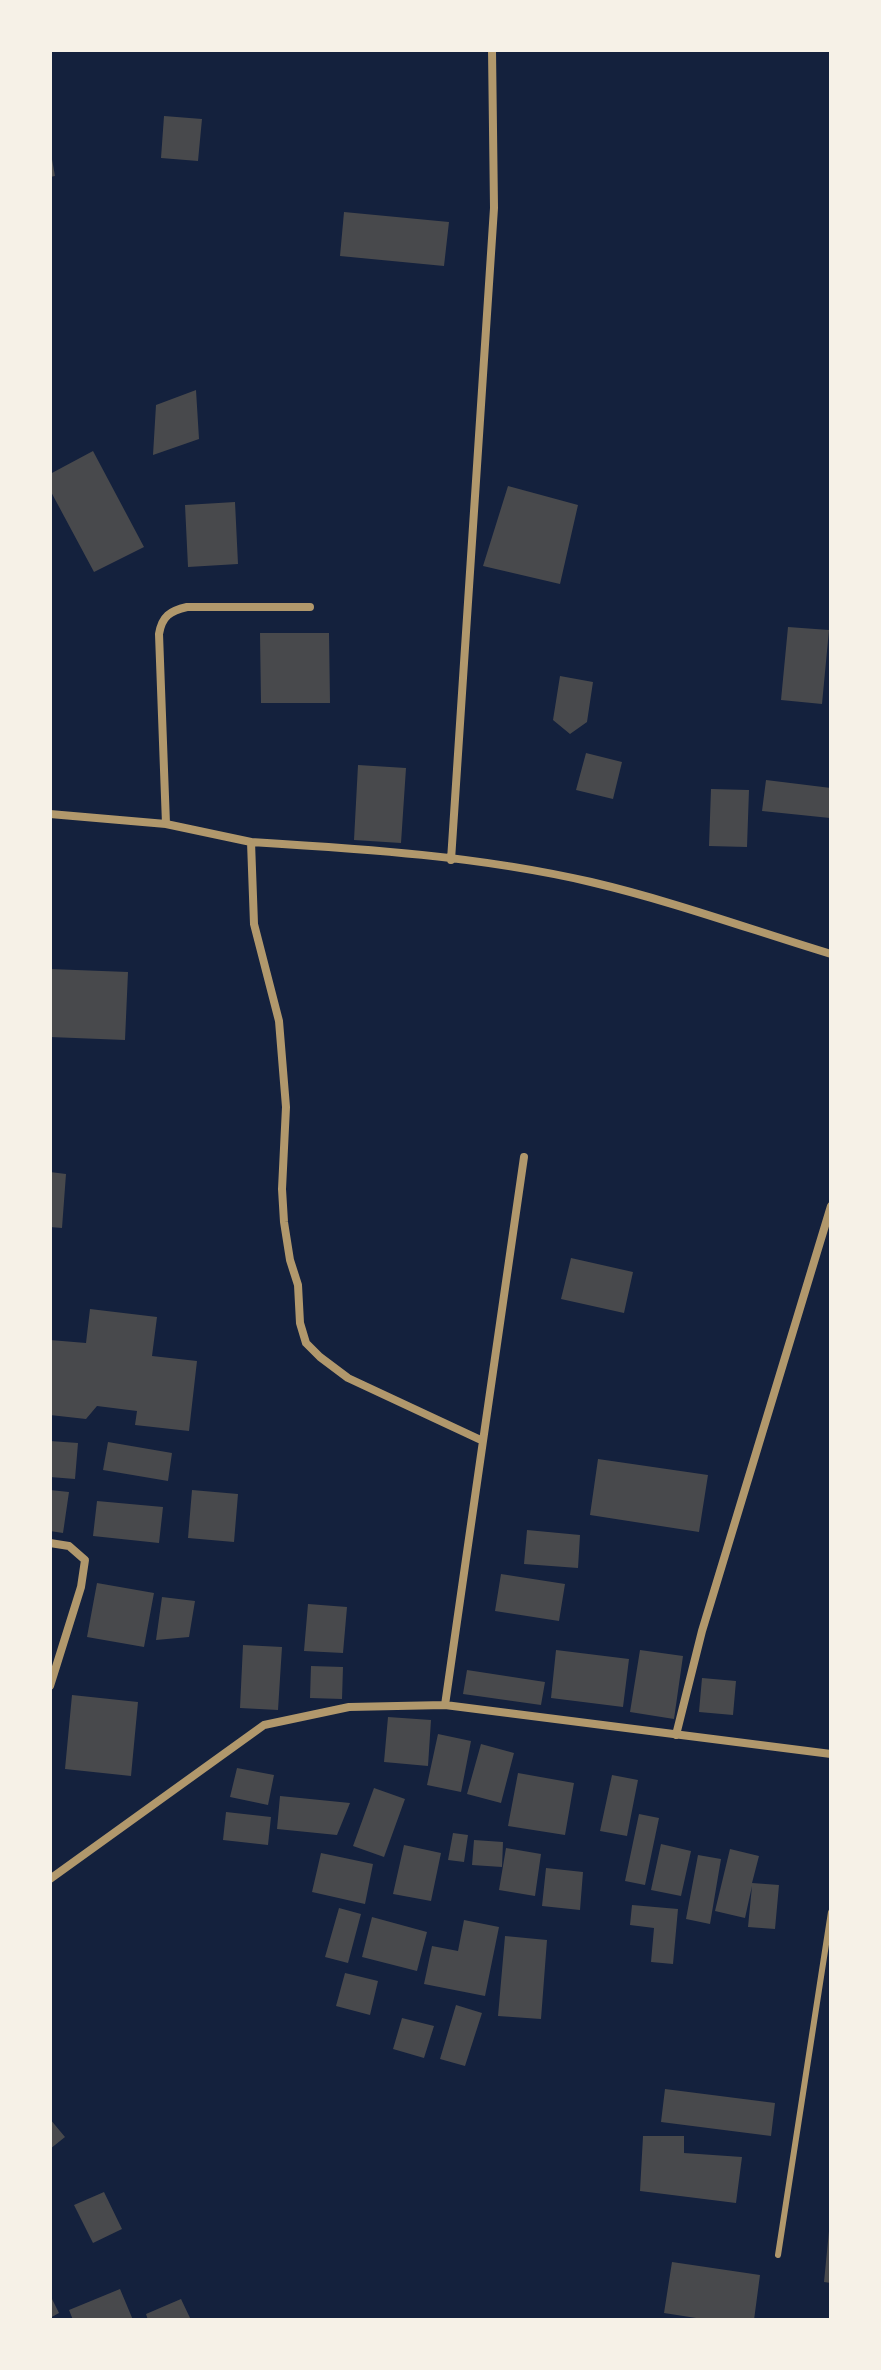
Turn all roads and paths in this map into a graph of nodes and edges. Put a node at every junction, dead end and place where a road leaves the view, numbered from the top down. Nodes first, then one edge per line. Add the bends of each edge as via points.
1 (492, 50) edge
2 (310, 607) dead end
3 (50, 814) edge
4 (166, 824) junction
5 (251, 842) junction
6 (451, 860) junction
7 (831, 954) edge
8 (524, 1157) dead end
9 (831, 1206) edge
10 (483, 1441) junction
11 (50, 1543) edge
12 (50, 1686) edge
13 (445, 1705) junction
14 (676, 1735) junction
15 (831, 1754) edge
16 (50, 1879) edge
17 (831, 1912) edge
18 (778, 2255) dead end

1 - 6 street via 494,208
2 - 4 street via 187,607 161,621
3 - 4 street
4 - 5 street
5 - 6 street
5 - 10 street via 254,924 279,1021 286,1107 284,1222 306,1343 348,1378
6 - 7 street via 592,883
8 - 10 street
9 - 14 street via 702,1631
10 - 13 street
11 - 12 street via 69,1546 85,1560
13 - 14 street
13 - 16 street via 349,1707 264,1725
14 - 15 street
17 - 18 lane

